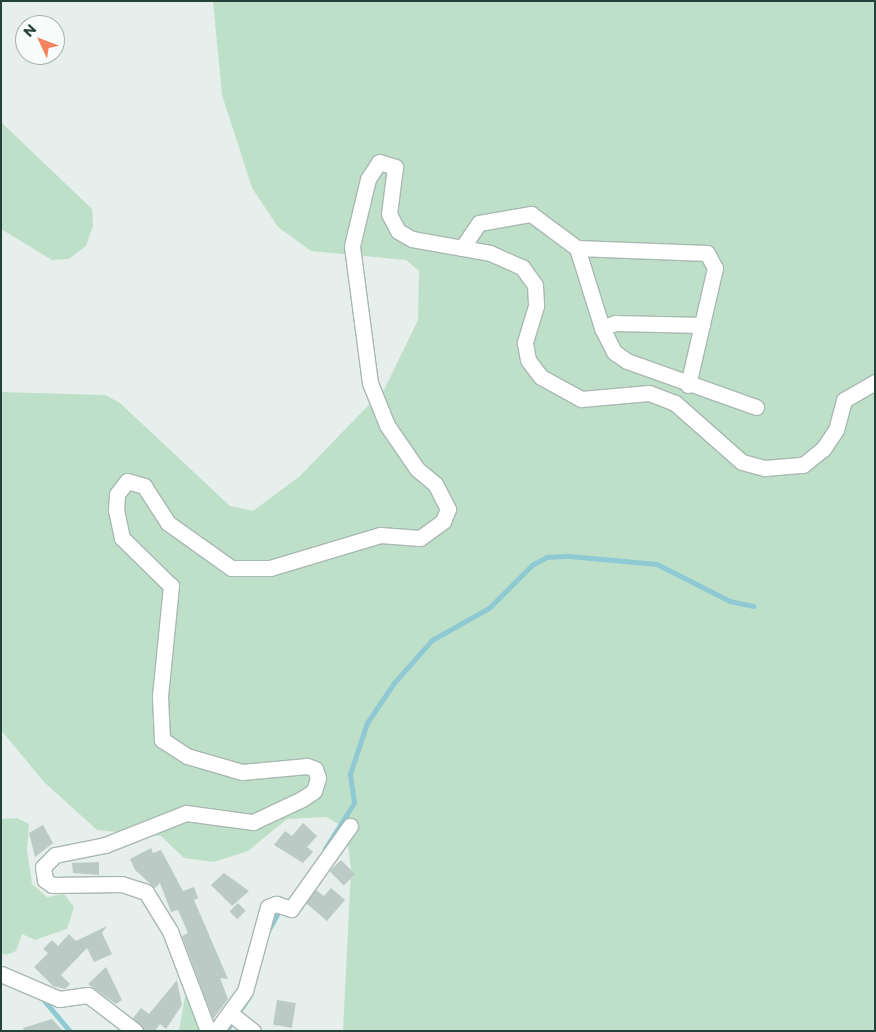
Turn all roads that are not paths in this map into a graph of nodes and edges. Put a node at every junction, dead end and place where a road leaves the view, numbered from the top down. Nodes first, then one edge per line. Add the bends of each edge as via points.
1 (462, 248) junction
2 (577, 248) junction
3 (702, 325) junction
4 (602, 328) junction
5 (875, 382) edge
6 (688, 384) junction
7 (756, 407) dead end
8 (350, 826) dead end
9 (1, 974) edge
10 (234, 1016) junction
11 (110, 1024) edge
12 (135, 1031) edge
13 (208, 1031) edge
14 (216, 1031) edge
15 (253, 1031) edge

1 - 2 street via 479,223 531,214
1 - 5 street via 502,257 522,267 535,284 536,306 525,344 528,360 541,377 581,399 650,393 675,403 742,462 765,468 803,465 823,449 836,430 844,400
1 - 13 street via 412,239 398,231 389,214 396,167 379,162 368,179 352,246 370,383 386,425 417,469 435,484 448,509 433,532 420,538 380,534 270,568 239,569 183,536 168,523 144,486 127,481 117,494 122,538 171,586 160,696 162,740 187,756 242,772 307,766 315,769 318,778 314,791 253,822 186,813 105,845 55,855 43,867 45,880 52,886 121,884 146,892 170,931
2 - 3 street via 707,254 715,268
2 - 4 street
3 - 4 street via 615,323
3 - 6 street
4 - 6 street via 614,352 627,361
6 - 7 street
8 - 10 street via 296,904 268,907
9 - 11 street via 59,999 88,995
10 - 14 street
10 - 15 street
11 - 12 street

